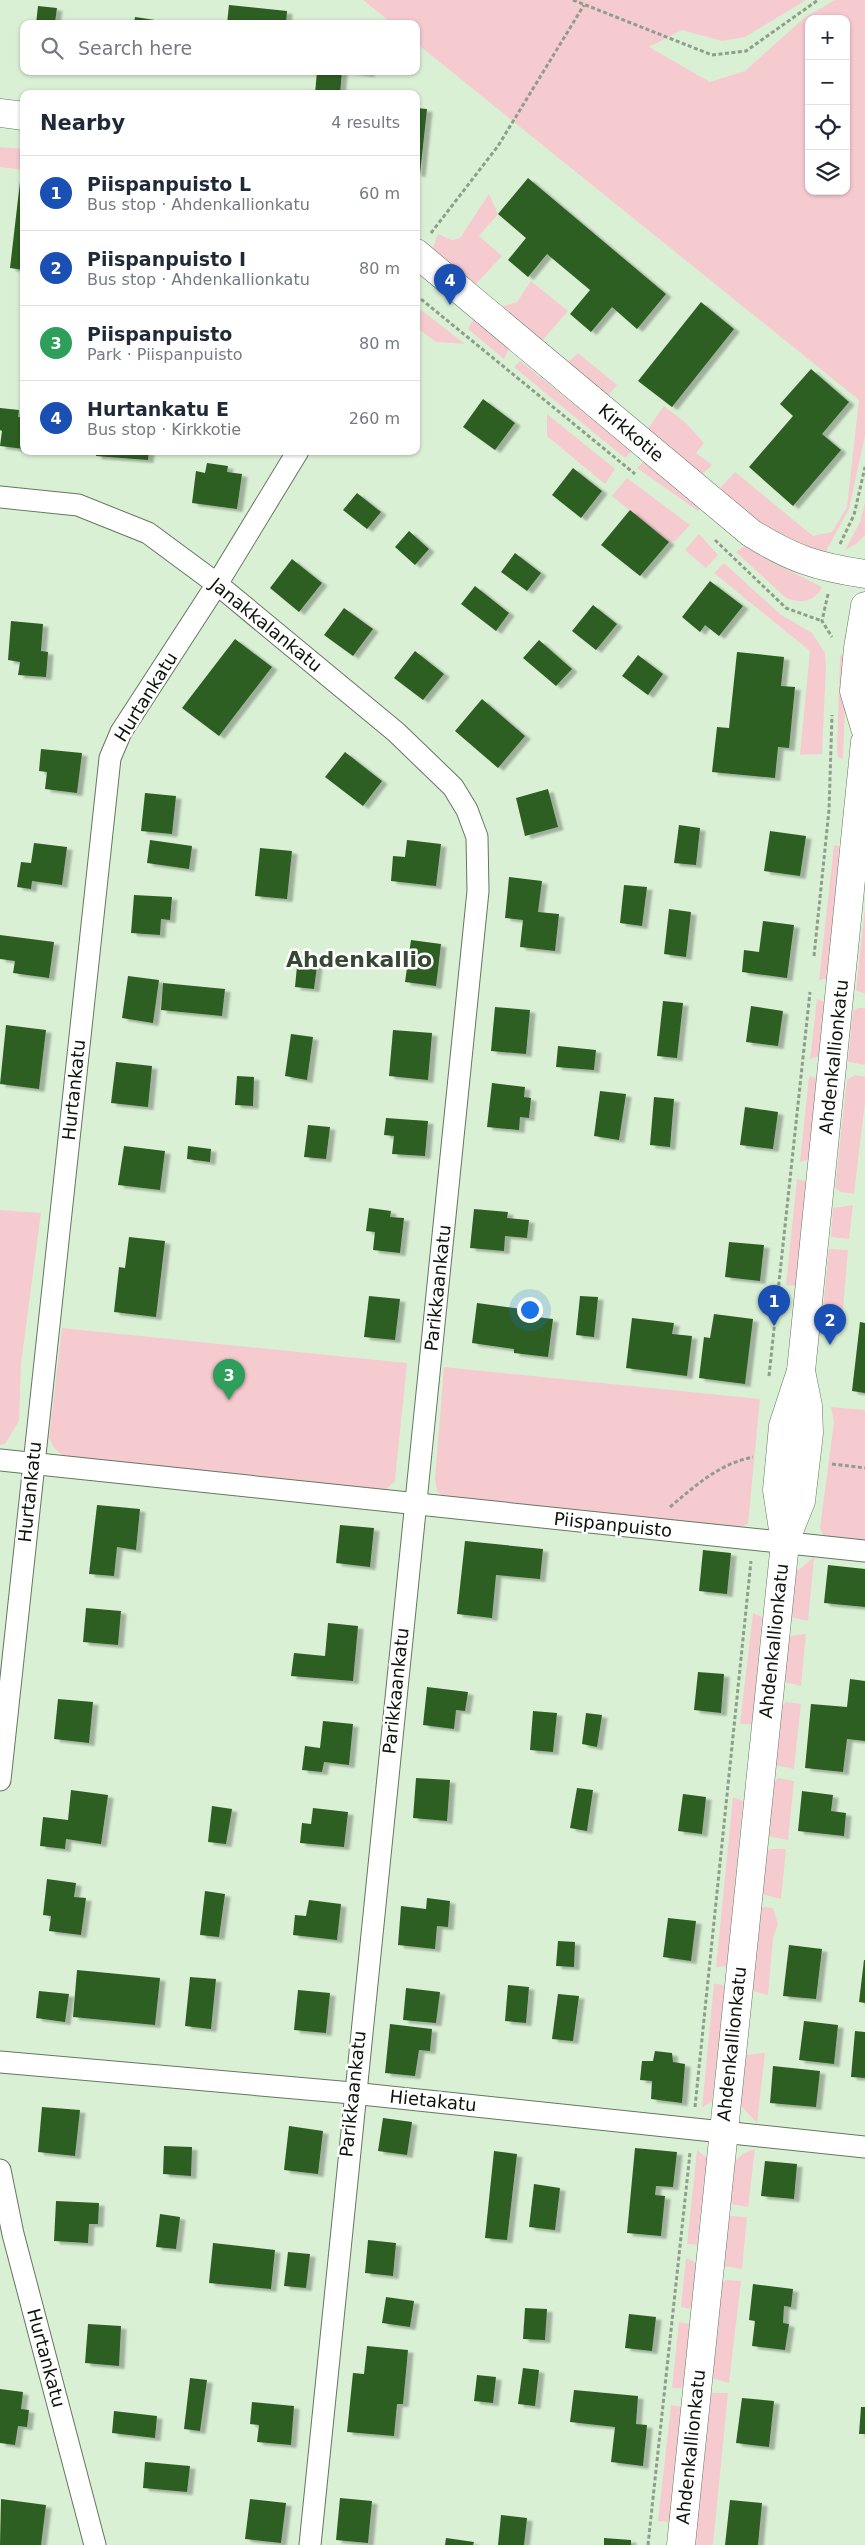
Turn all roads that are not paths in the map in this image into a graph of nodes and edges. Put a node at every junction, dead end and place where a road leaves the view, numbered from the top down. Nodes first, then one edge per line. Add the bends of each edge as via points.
1 (0, 114) edge
2 (20, 116) edge
3 (420, 252) edge
4 (296, 455) edge
5 (0, 497) edge
6 (865, 574) edge
7 (218, 584) junction
8 (865, 606) edge
9 (865, 728) edge
10 (865, 742) edge
11 (477, 837) joint
12 (0, 1460) edge
13 (33, 1465) junction
14 (416, 1504) junction
15 (785, 1543) junction
16 (865, 1551) edge
17 (0, 1780) edge
18 (0, 2062) edge
19 (352, 2093) junction
20 (723, 2132) junction
21 (865, 2147) edge
22 (0, 2170) edge
23 (95, 2545) edge
24 (310, 2545) edge
25 (681, 2545) edge

1 - 2 street
3 - 6 street, Kirkkotie via 752,533 791,556 814,565
4 - 7 street, Hurtankatu
5 - 7 street, Janakkalankatu via 78,505 139,529
7 - 11 street, Janakkalankatu via 396,732 453,787
7 - 13 street, Hurtankatu via 121,732 110,758
8 - 9 street via 854,691
10 - 15 street, Ahdenkallionkatu via 801,1371 808,1406 808,1443 801,1501
11 - 14 street, Parikkaankatu via 478,891
12 - 13 street, Piispanpuisto
13 - 14 street, Piispanpuisto
13 - 17 street, Hurtankatu
14 - 15 street, Piispanpuisto
14 - 19 street, Parikkaankatu
15 - 16 street, Piispanpuisto
15 - 20 street, Ahdenkallionkatu
18 - 19 street, Hietakatu
19 - 20 street, Hietakatu
19 - 24 street, Parikkaankatu
20 - 21 street, Hietakatu
20 - 25 street, Ahdenkallionkatu
22 - 23 street, Hurtankatu via 13,2234

